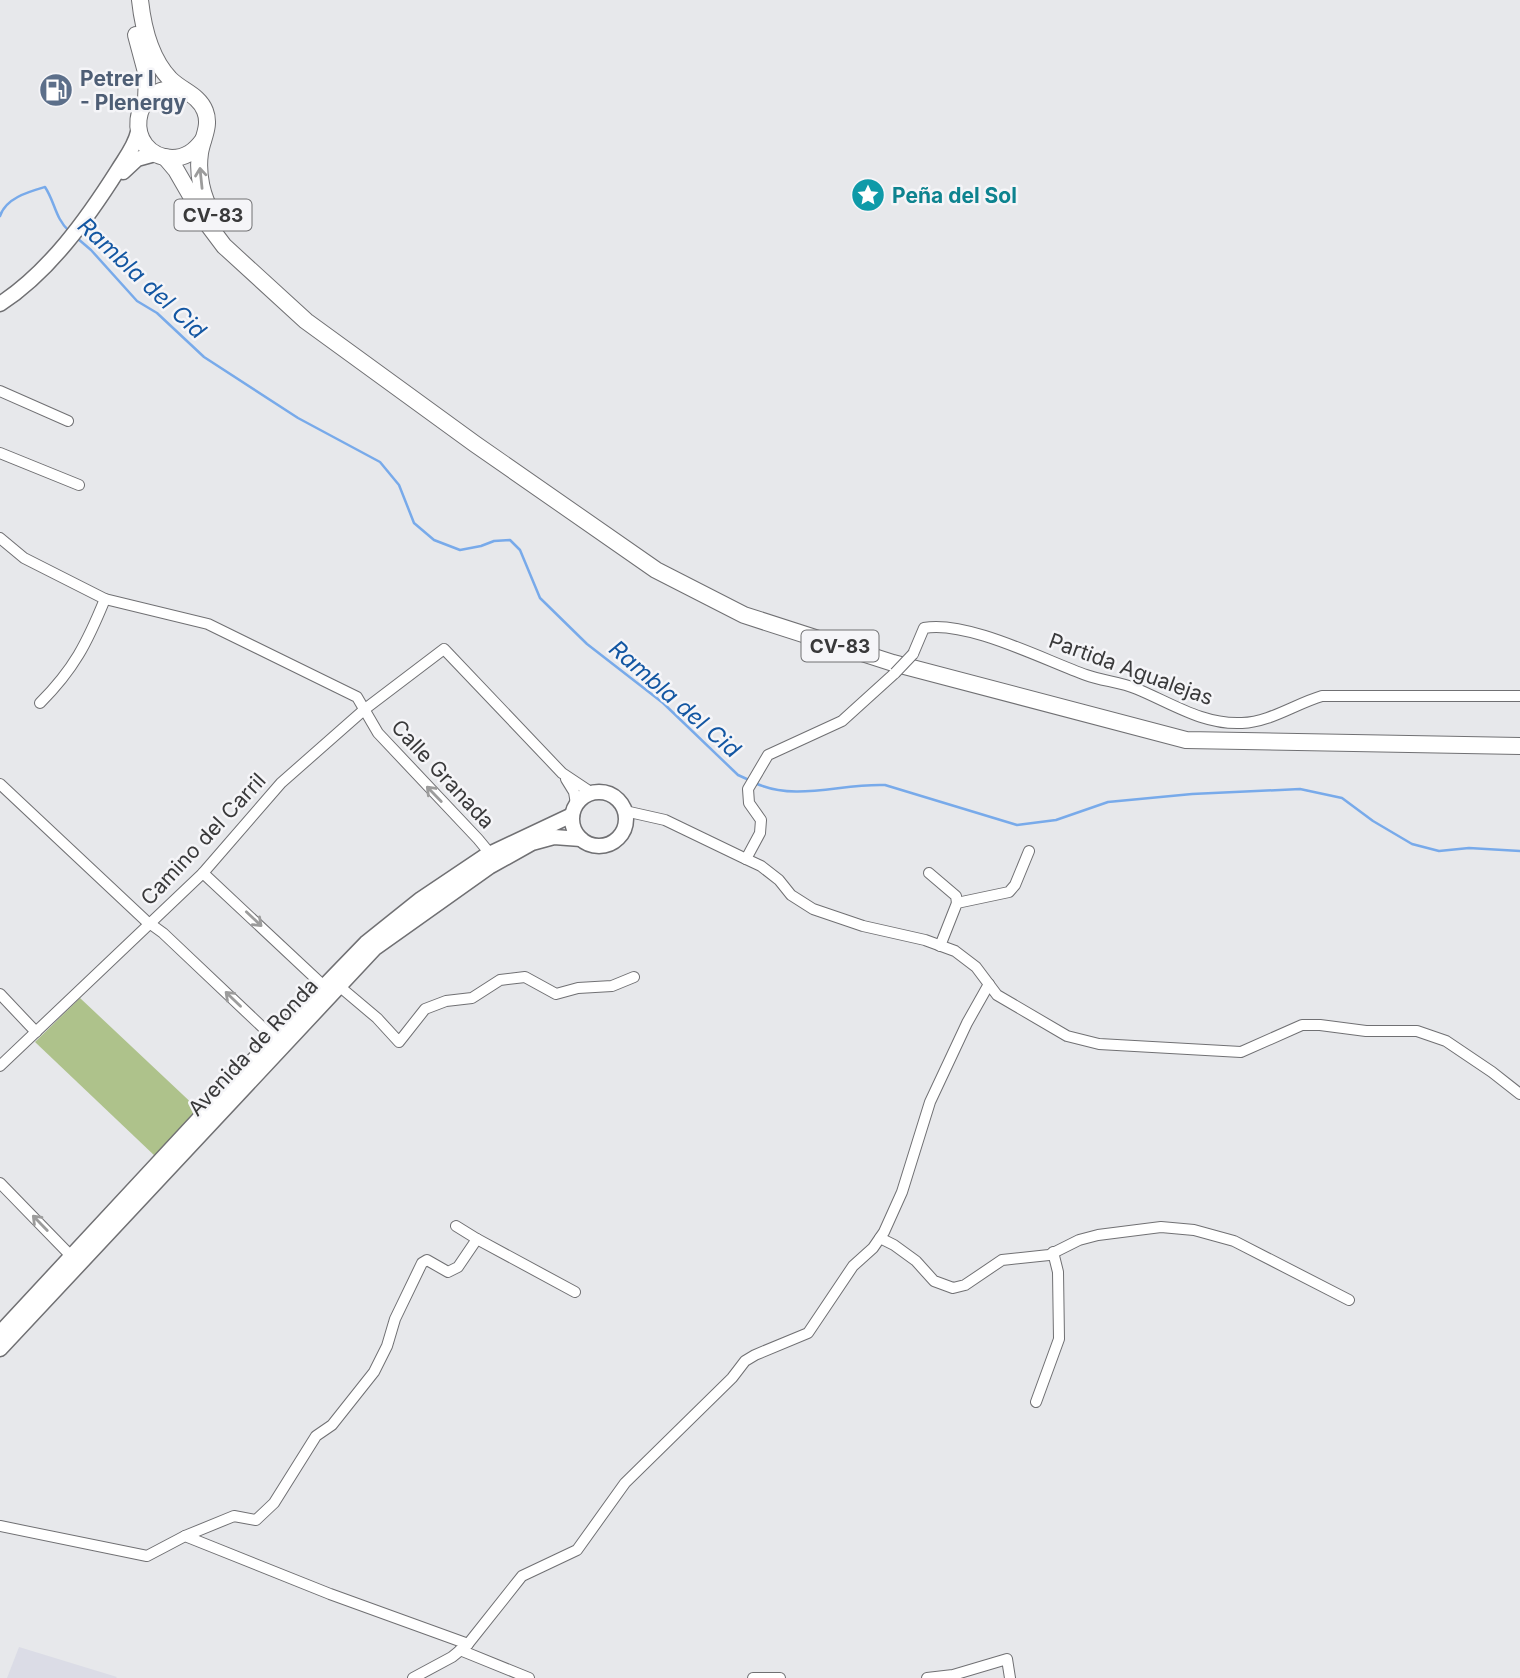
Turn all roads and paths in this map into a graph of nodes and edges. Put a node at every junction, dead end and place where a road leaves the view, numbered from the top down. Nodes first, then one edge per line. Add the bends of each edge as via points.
1 (134, 0) edge
2 (140, 0) edge
3 (183, 90) junction
4 (146, 100) junction
5 (138, 132) junction
6 (203, 140) junction
7 (160, 155) junction
8 (111, 182) junction
9 (257, 279) junction
10 (0, 304) edge
11 (0, 391) edge
12 (68, 421) dead end
13 (0, 453) edge
14 (79, 485) dead end
15 (0, 538) edge
16 (105, 599) junction
17 (1520, 696) edge
18 (40, 703) dead end
19 (365, 709) junction
20 (1520, 746) edge
21 (562, 773) junction
22 (0, 784) edge
23 (592, 793) junction
24 (574, 809) junction
25 (630, 817) junction
26 (580, 839) junction
27 (1029, 851) dead end
28 (493, 858) junction
29 (746, 859) junction
30 (203, 873) junction
31 (929, 873) dead end
32 (957, 903) junction
33 (151, 923) junction
34 (940, 946) junction
35 (634, 977) dead end
36 (989, 984) junction
37 (331, 989) junction
38 (0, 994) edge
39 (36, 1032) junction
40 (278, 1042) junction
41 (0, 1066) edge
42 (1520, 1094) edge
43 (0, 1183) edge
44 (456, 1226) dead end
45 (880, 1238) junction
46 (477, 1239) junction
47 (1053, 1252) junction
48 (75, 1260) junction
49 (575, 1292) dead end
50 (1349, 1300) dead end
51 (0, 1334) edge
52 (0, 1349) edge
53 (1036, 1402) dead end
54 (0, 1526) edge
55 (185, 1536) junction
56 (464, 1647) junction
57 (413, 1678) edge
58 (529, 1678) edge
59 (753, 1678) edge
60 (780, 1678) edge
61 (927, 1678) edge
62 (1010, 1678) edge

1 - 4 main road via 135,28 147,76
2 - 3 main road, CV-83 via 156,59
3 - 4 main road via 163,90
3 - 6 main road, CV-83 via 205,110 208,120
4 - 5 main road via 138,117
5 - 7 main road, CV-83
5 - 8 street
6 - 7 main road via 187,155
9 -> 6 main road, CV-83 via 206,204 200,181
7 - 8 street via 137,159
7 - 9 main road, CV-83 via 176,170 224,246
8 - 10 street via 55,256
9 - 20 main road, CV-83 via 306,321 656,570 744,615 892,663 1186,740
11 - 12 street
13 - 14 street
15 - 16 street, Calle Granada via 24,558
16 - 18 street via 87,642
16 - 19 street, Calle Granada via 208,624 357,697
17 - 29 street, Partida Agualejas, bridge via 1322,696 1262,720 1230,723 1202,719 1136,688 1090,676 1018,647 956,630 924,628 913,654 842,721 768,755 748,789 749,803 761,820 760,833
19 - 21 street, Camino del Carril via 444,649
28 -> 19 street, Calle Granada via 378,733
19 - 30 street, Camino del Carril via 281,783
21 - 23 street
21 - 24 street via 574,792
22 - 33 street
23 - 24 street
23 - 25 street via 608,793
24 - 26 street via 573,828
24 - 28 street, Avenida de Ronda
25 - 26 street via 614,842 591,845
25 - 29 street via 665,820
26 - 28 street, Avenida de Ronda via 554,837
27 - 32 street via 1009,892
28 - 37 street, Avenida de Ronda via 421,899 375,935
29 - 34 street via 813,909
30 - 33 street, Camino del Carril
30 -> 37 street
31 - 32 street via 956,895
32 - 34 street
33 - 39 street, Camino del Carril
40 -> 33 street
34 - 36 street via 976,967
35 - 37 street via 611,986 556,994 525,977 500,980 472,998 425,1009 399,1042 377,1018
36 - 42 street via 997,995 1067,1036 1099,1044 1241,1052 1302,1025 1417,1031 1446,1041
36 - 45 street via 929,1102 902,1192
37 - 40 street, Avenida de Ronda
38 - 39 street
39 - 41 street, Camino del Carril
40 - 48 street, Avenida de Ronda
48 -> 43 street
44 - 46 street
45 - 47 street via 916,1261 934,1281 953,1287 1002,1260
45 - 56 street via 853,1266 808,1333 746,1361 625,1483 577,1550 522,1576
46 - 49 street
46 - 55 street via 453,1271 427,1260 422,1263 374,1372 332,1425 316,1436 274,1503 256,1520 234,1516
47 - 50 street via 1098,1235 1161,1227 1194,1230 1234,1241
47 - 53 street via 1058,1272 1059,1339
48 - 51 street, Avenida de Ronda
48 - 52 street, Avenida de Ronda
54 - 55 street via 147,1556
55 - 56 street
56 - 57 street
56 - 58 street
59 - 60 street
61 - 62 street via 1007,1660

